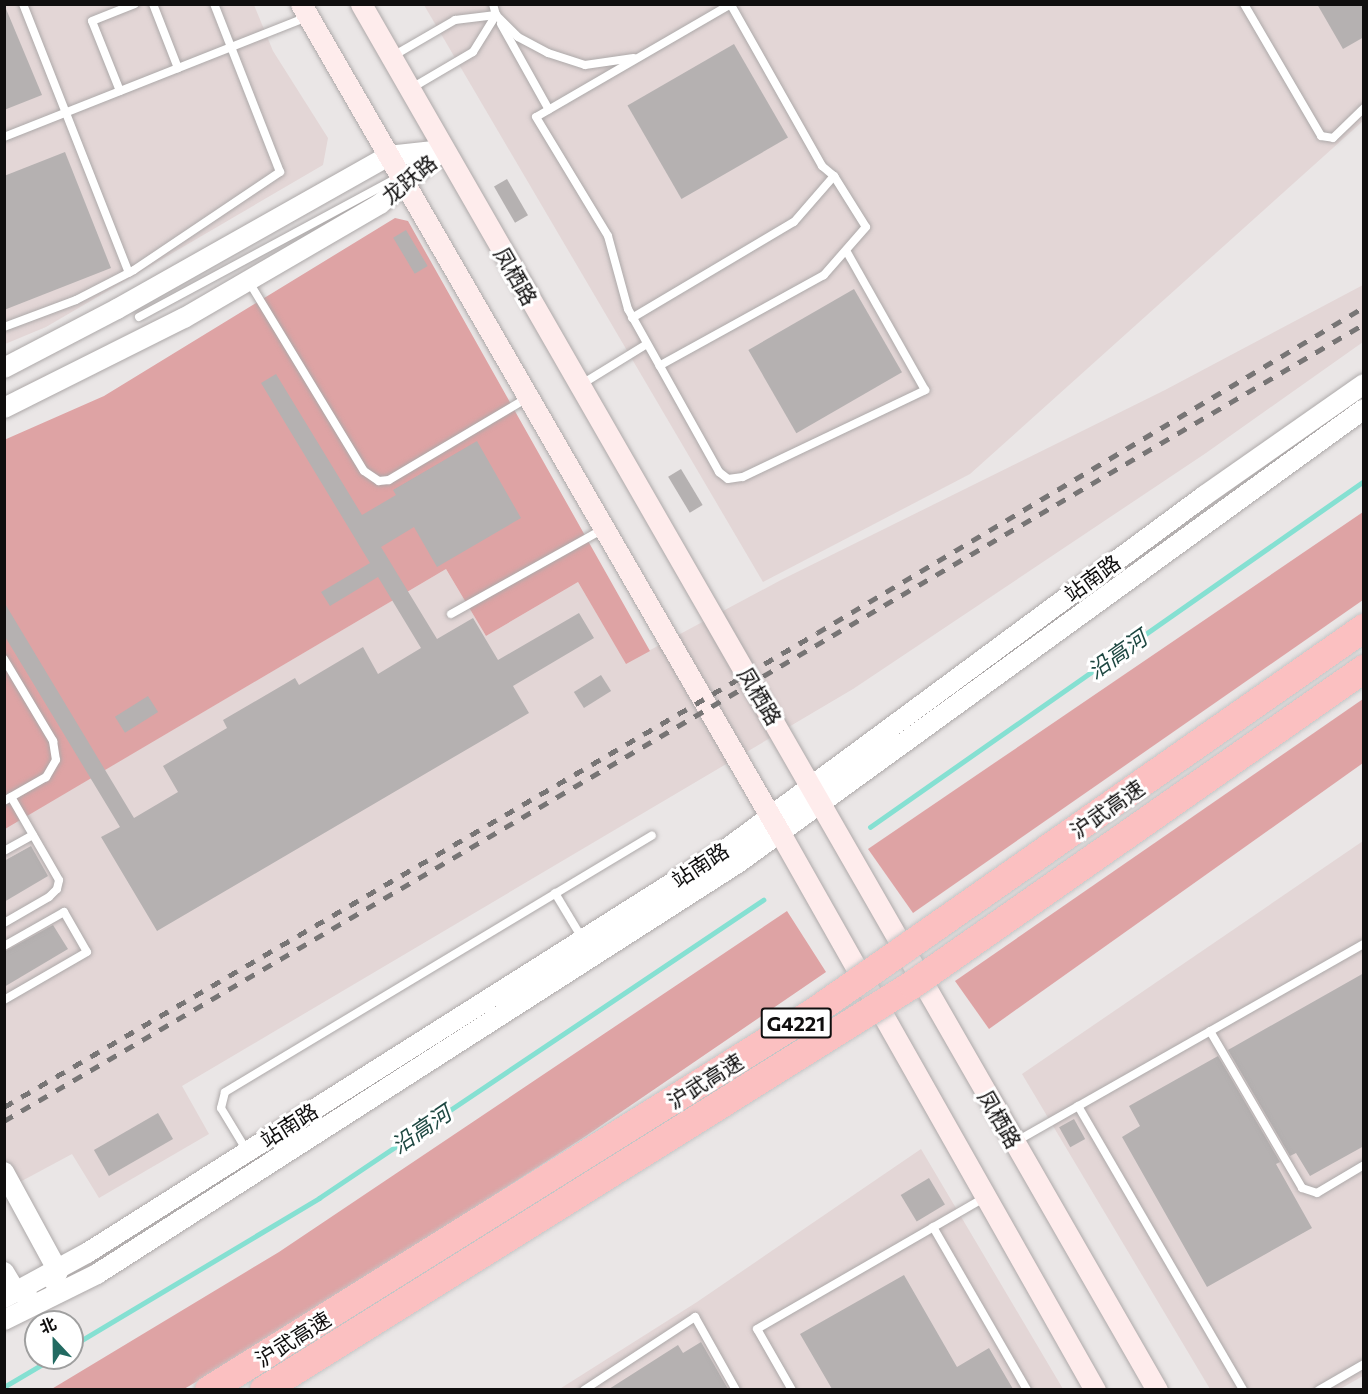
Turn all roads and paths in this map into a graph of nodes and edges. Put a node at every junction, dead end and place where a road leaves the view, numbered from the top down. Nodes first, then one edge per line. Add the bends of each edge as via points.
1 (23, 4) edge
2 (135, 4) edge
3 (153, 4) edge
4 (214, 4) edge
5 (361, 4) edge
6 (491, 4) edge
7 (1244, 4) edge
8 (731, 5) edge
9 (304, 11) edge
10 (496, 15) junction
11 (231, 48) junction
12 (646, 54) junction
13 (390, 57) junction
14 (178, 68) junction
15 (409, 90) junction
16 (120, 91) junction
17 (1364, 108) edge
18 (549, 110) junction
19 (67, 112) junction
20 (4, 137) edge
21 (443, 150) junction
22 (388, 156) junction
23 (834, 176) junction
24 (403, 181) junction
25 (847, 252) junction
26 (129, 273) junction
27 (248, 280) junction
28 (139, 317) dead end
29 (632, 318) junction
30 (4, 327) edge
31 (647, 344) junction
32 (660, 366) junction
33 (4, 368) edge
34 (1364, 384) edge
35 (579, 386) junction
36 (528, 398) junction
37 (4, 408) edge
38 (1364, 410) edge
39 (603, 529) junction
40 (451, 614) dead end
41 (1364, 628) edge
42 (4, 659) edge
43 (1364, 669) edge
44 (815, 793) junction
45 (8, 799) edge
46 (775, 825) junction
47 (33, 835) junction
48 (652, 835) dead end
49 (4, 851) edge
50 (555, 893) junction
51 (4, 923) edge
52 (583, 939) junction
53 (1364, 944) edge
54 (4, 946) edge
55 (4, 1000) edge
56 (1210, 1031) junction
57 (1078, 1106) junction
58 (1013, 1143) junction
59 (247, 1152) junction
60 (1364, 1165) edge
61 (4, 1172) edge
62 (985, 1197) junction
63 (933, 1227) junction
64 (58, 1271) junction
65 (4, 1272) edge
66 (10, 1295) edge
67 (47, 1299) junction
68 (4, 1320) edge
69 (1364, 1364) edge
70 (209, 1389) edge
71 (264, 1389) edge
72 (584, 1389) edge
73 (736, 1389) edge
74 (792, 1389) edge
75 (1027, 1389) edge
76 (1095, 1389) edge
77 (1157, 1389) edge
78 (1243, 1389) edge
79 (1319, 1389) edge

1 - 19 lane
2 - 16 lane via 93,21
3 - 14 lane
4 - 11 lane
5 - 13 main road, 凤栖路
6 - 10 lane
7 - 17 lane via 1321,136 1333,138
8 - 12 lane
8 - 23 lane via 822,166
9 - 11 lane
9 - 22 main road
10 - 12 lane via 518,37 548,53 585,64 613,63
10 - 13 lane via 455,20
10 - 15 lane via 473,52
10 - 18 lane
11 - 14 lane
11 - 26 lane via 279,172
12 - 18 lane
13 - 15 main road, 凤栖路
14 - 16 lane
15 - 21 main road, 凤栖路
16 - 19 lane
18 - 29 lane via 537,117 608,236
19 - 20 lane
19 - 26 lane
21 - 22 street, 龙跃路
21 - 24 street, 龙跃路
21 - 35 main road, 凤栖路
22 - 24 main road
22 - 33 street, 龙跃路
23 - 25 lane via 866,227
23 - 29 lane via 794,222
24 - 27 street, 龙跃路
24 - 28 lane
24 - 36 main road
25 - 32 lane via 824,274
25 - 32 lane via 925,390 743,477 728,479 719,472
26 - 30 lane via 76,300
27 - 36 lane via 364,471 379,481 389,480
27 - 37 street, 龙跃路 via 75,376
29 - 31 lane
31 - 32 lane
31 - 35 lane
34 - 44 street, 站南路
35 - 44 main road, 凤栖路
36 - 39 main road
38 - 44 street, 站南路
39 - 40 lane
39 - 46 main road
41 - 70 highway, 沪武高速 / G4221, bridge via 813,1012
42 - 45 lane via 53,741 56,760 46,777
43 - 71 highway, 沪武高速 / G4221, bridge via 912,984
44 - 46 street, 站南路
44 - 58 main road, 凤栖路
45 - 47 lane
46 - 52 street, 站南路
46 - 62 main road
46 - 67 street, 站南路 via 97,1274
47 - 49 lane
47 - 51 lane via 59,880 57,889
48 - 50 lane
50 - 52 lane
50 - 59 lane via 225,1092 221,1108
52 - 59 street, 站南路
53 - 56 lane
54 - 55 lane via 64,912 87,952
56 - 57 lane
56 - 60 lane via 1302,1188 1317,1193
57 - 58 lane
57 - 78 lane
58 - 77 main road, 凤栖路
59 - 64 street, 站南路
61 - 64 street
62 - 63 lane
62 - 76 main road
63 - 74 lane via 757,1329
63 - 75 lane
64 - 66 street, 站南路
64 - 67 street
65 - 66 street
66 - 67 street
67 - 68 street, 站南路
69 - 79 lane
72 - 73 lane via 695,1317

